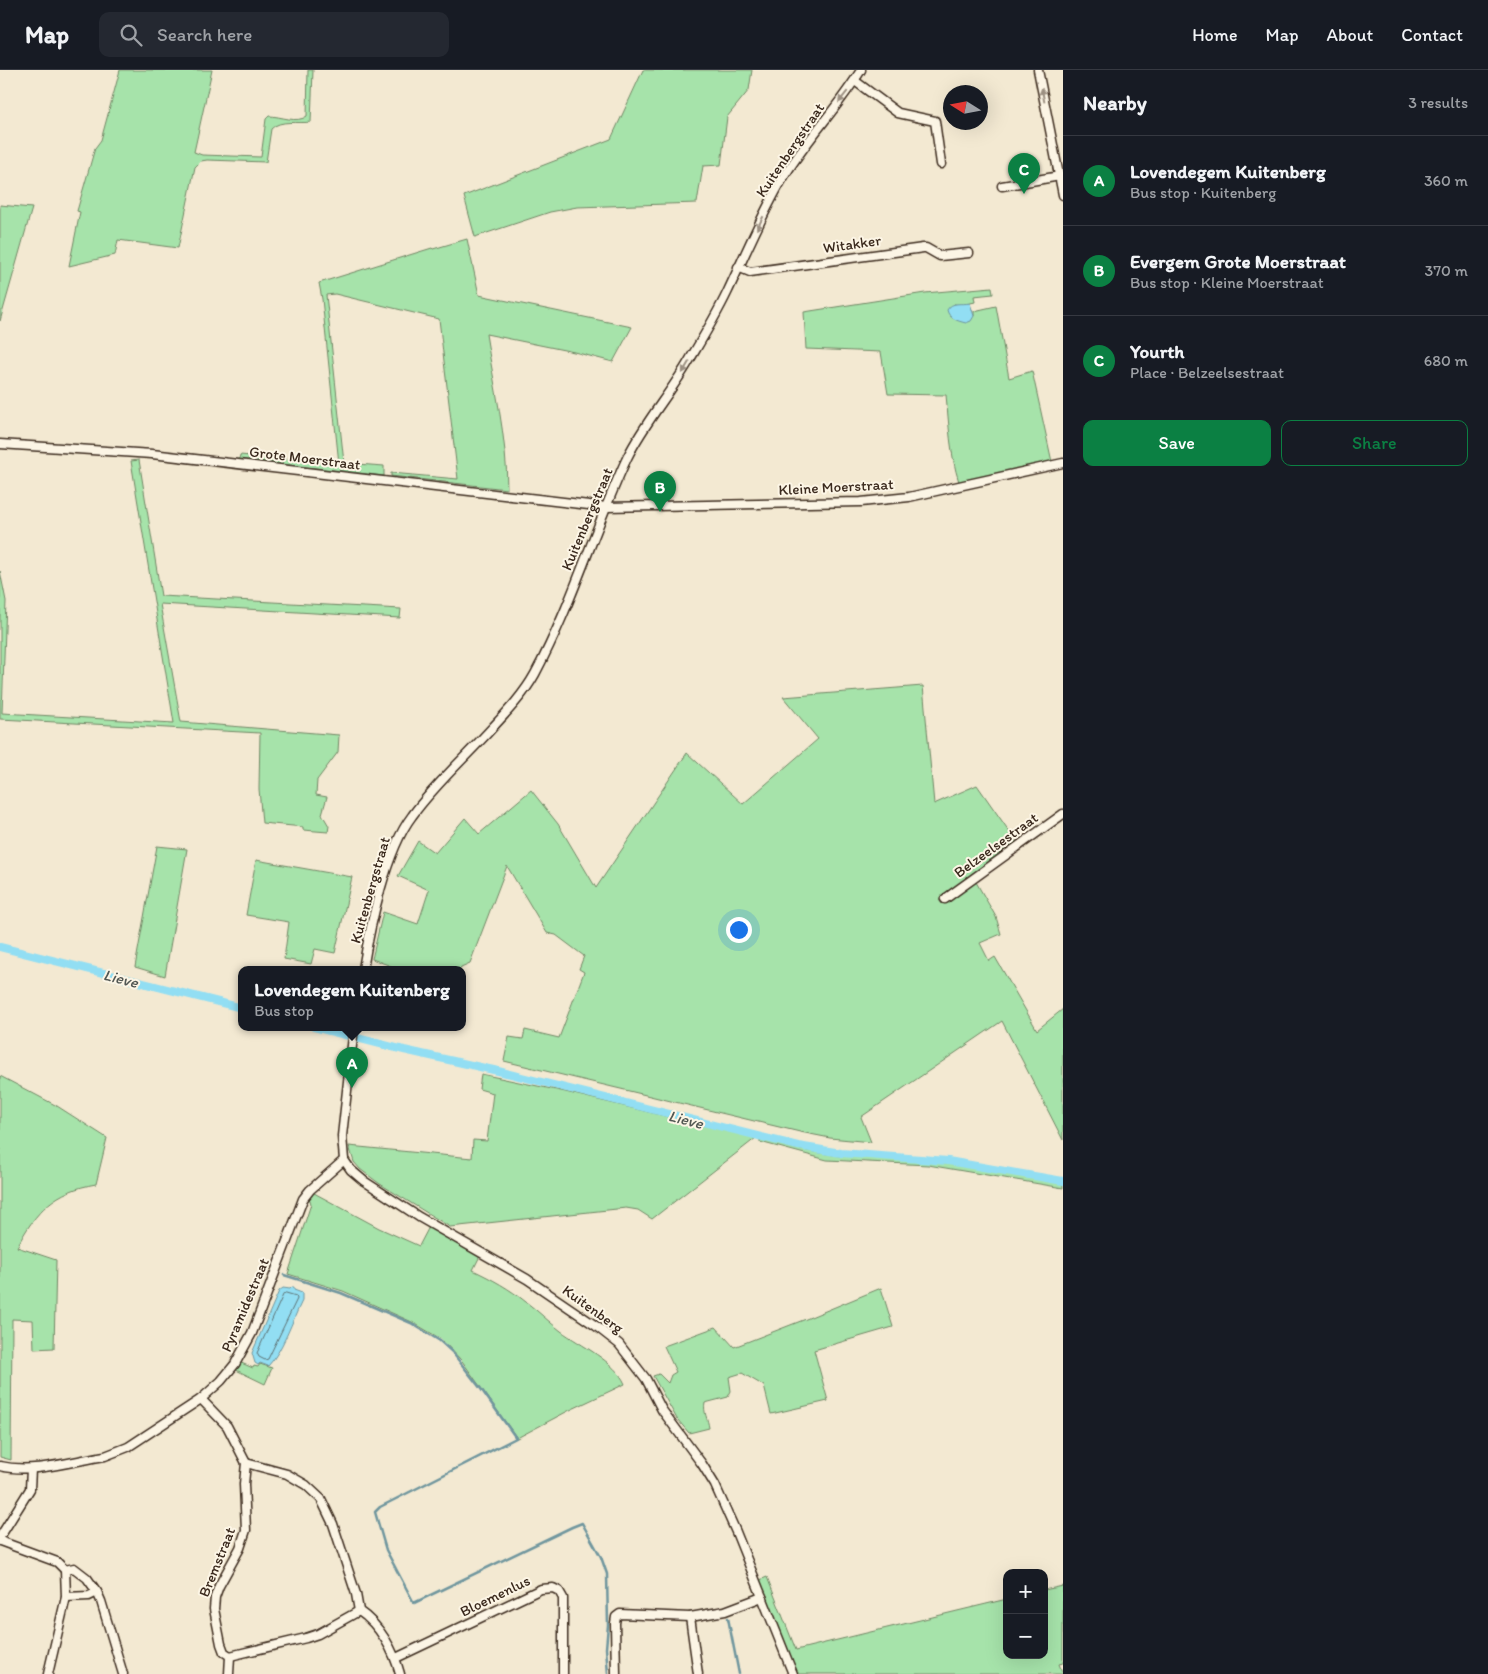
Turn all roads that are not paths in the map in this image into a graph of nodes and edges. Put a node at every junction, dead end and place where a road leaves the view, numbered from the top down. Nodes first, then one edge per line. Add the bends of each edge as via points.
1 (859, 70) edge
2 (1038, 70) edge
3 (856, 81) junction
4 (941, 164) dead end
5 (1060, 176) junction
6 (1002, 186) dead end
7 (1063, 194) edge
8 (969, 253) dead end
9 (738, 267) junction
10 (0, 444) edge
11 (1063, 462) edge
12 (606, 507) junction
13 (1063, 814) edge
14 (945, 899) dead end
15 (364, 966) edge
16 (354, 1031) edge
17 (344, 1160) junction
18 (201, 1400) junction
19 (246, 1463) junction
20 (0, 1466) edge
21 (31, 1469) junction
22 (0, 1537) edge
23 (0, 1541) edge
24 (65, 1570) junction
25 (97, 1592) junction
26 (66, 1597) junction
27 (762, 1597) junction
28 (360, 1611) junction
29 (690, 1617) junction
30 (230, 1656) junction
31 (396, 1658) junction
32 (48, 1674) edge
33 (123, 1674) edge
34 (229, 1674) edge
35 (400, 1674) edge
36 (563, 1674) edge
37 (616, 1674) edge
38 (698, 1674) edge
39 (794, 1674) edge

1 - 3 street, Kuitenbergstraat
5 -> 2 street
3 - 4 street via 898,113 935,121
3 -> 9 street, Kuitenbergstraat via 785,176
5 - 6 street
5 - 7 street
8 - 9 street, Witakker via 940,256 922,248 750,272
9 -> 12 street, Kuitenbergstraat via 685,368 628,457
10 - 12 street, Grote Moerstraat via 152,454
11 - 12 street, Kleine Moerstraat via 909,498 861,502
12 - 15 street, Kuitenbergstraat via 534,676 521,696 424,801 403,830 386,875
13 - 14 street, Belzeelsestraat
16 - 17 street via 342,1136
17 - 18 street, Pyramidestraat via 303,1198 252,1333 235,1364
17 - 27 street, Kuitenberg via 350,1170 364,1181 419,1217 527,1279 619,1344 646,1379 662,1410 715,1485
18 - 19 street via 227,1426
18 - 21 street, Pyramidestraat via 117,1452
19 - 28 street via 287,1474 306,1485 320,1499 332,1524
19 - 30 street, Bremstraat via 246,1530 219,1586 214,1609 221,1644
20 - 21 street, Pyramidestraat
21 - 22 street via 30,1489
23 - 24 street via 57,1562
24 - 25 street via 74,1568
24 - 26 street
25 - 26 street via 89,1596
25 - 33 street
26 - 32 street
27 - 29 street via 726,1611
27 - 39 street, Kuitenberg
28 - 30 street via 312,1636
28 - 31 street via 367,1616
29 - 37 street via 618,1615 615,1623
29 - 38 street
30 - 34 street
31 - 35 street
31 - 36 street, Bloemenlus via 548,1587 563,1598

